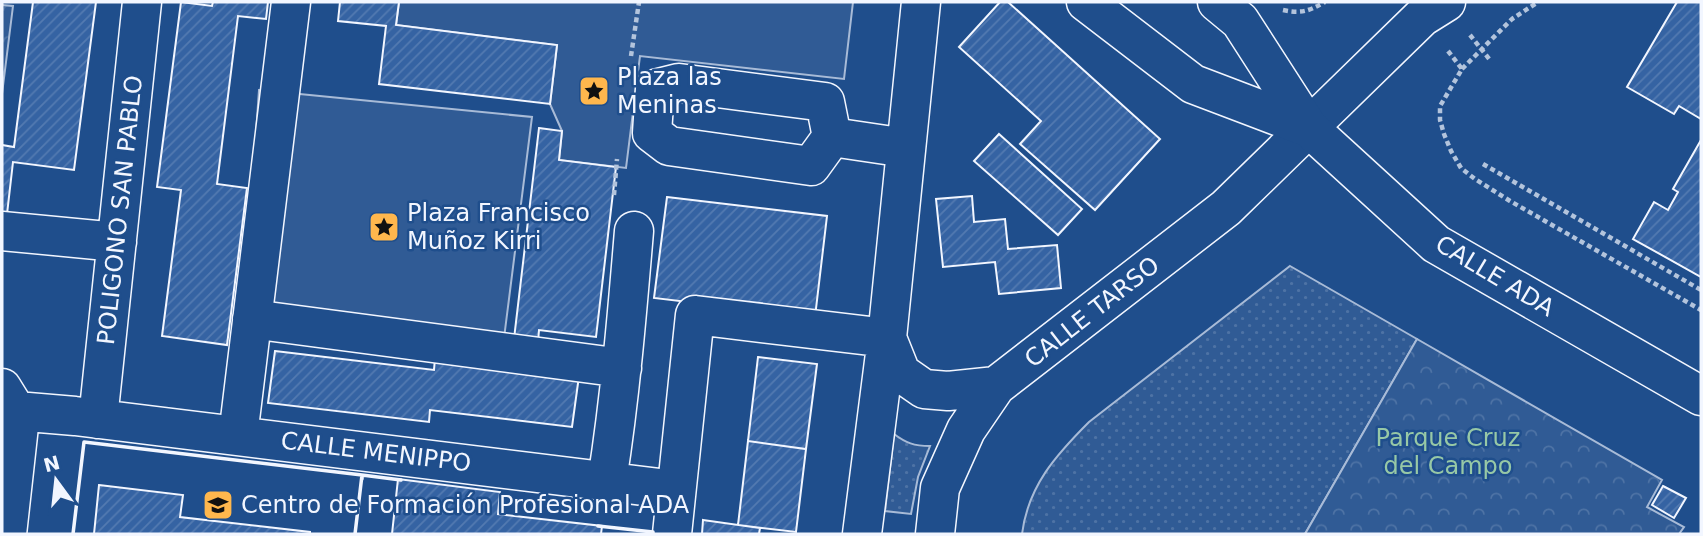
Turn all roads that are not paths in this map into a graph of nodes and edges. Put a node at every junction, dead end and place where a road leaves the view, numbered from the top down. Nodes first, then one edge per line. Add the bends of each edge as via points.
1 (142, 2) edge
2 (291, 2) edge
3 (921, 2) edge
4 (1086, 2) edge
5 (1217, 2) edge
6 (1434, 9) edge
7 (1309, 128) junction
8 (832, 137) dead end
9 (906, 148) junction
10 (624, 216) road end
11 (2, 231) edge
12 (117, 242) junction
13 (252, 319) junction
14 (887, 338) junction
15 (622, 368) junction
16 (996, 386) junction
17 (1701, 396) edge
18 (9, 400) edge
19 (86, 418) junction
20 (238, 436) junction
21 (607, 481) junction
22 (676, 489) junction
23 (7, 534) edge
24 (672, 534) edge
25 (862, 534) edge
26 (935, 534) edge

1 - 12 street, POLIGONO SAN PABLO
2 - 13 street
3 - 9 street
4 - 7 street via 1194,85
5 - 7 street via 1240,21
6 - 7 street, CALLE TARSO
7 - 16 street, CALLE TARSO via 1226,208
7 - 17 street, CALLE ADA via 1436,244
8 - 9 street
9 - 14 street
10 - 15 street
11 - 12 street
12 - 19 street, POLIGONO SAN PABLO
13 - 15 street
13 - 20 street
14 - 16 street via 901,373 924,389
14 - 22 street via 695,315
14 - 25 street
15 - 21 street
16 - 26 street, CALLE TARSO via 966,430 940,488
18 - 19 street, CALLE MENIPPO
18 - 23 street via 20,417
19 - 20 street, CALLE MENIPPO
20 - 21 street, CALLE MENIPPO
21 - 22 street, CALLE MENIPPO
22 - 24 street

